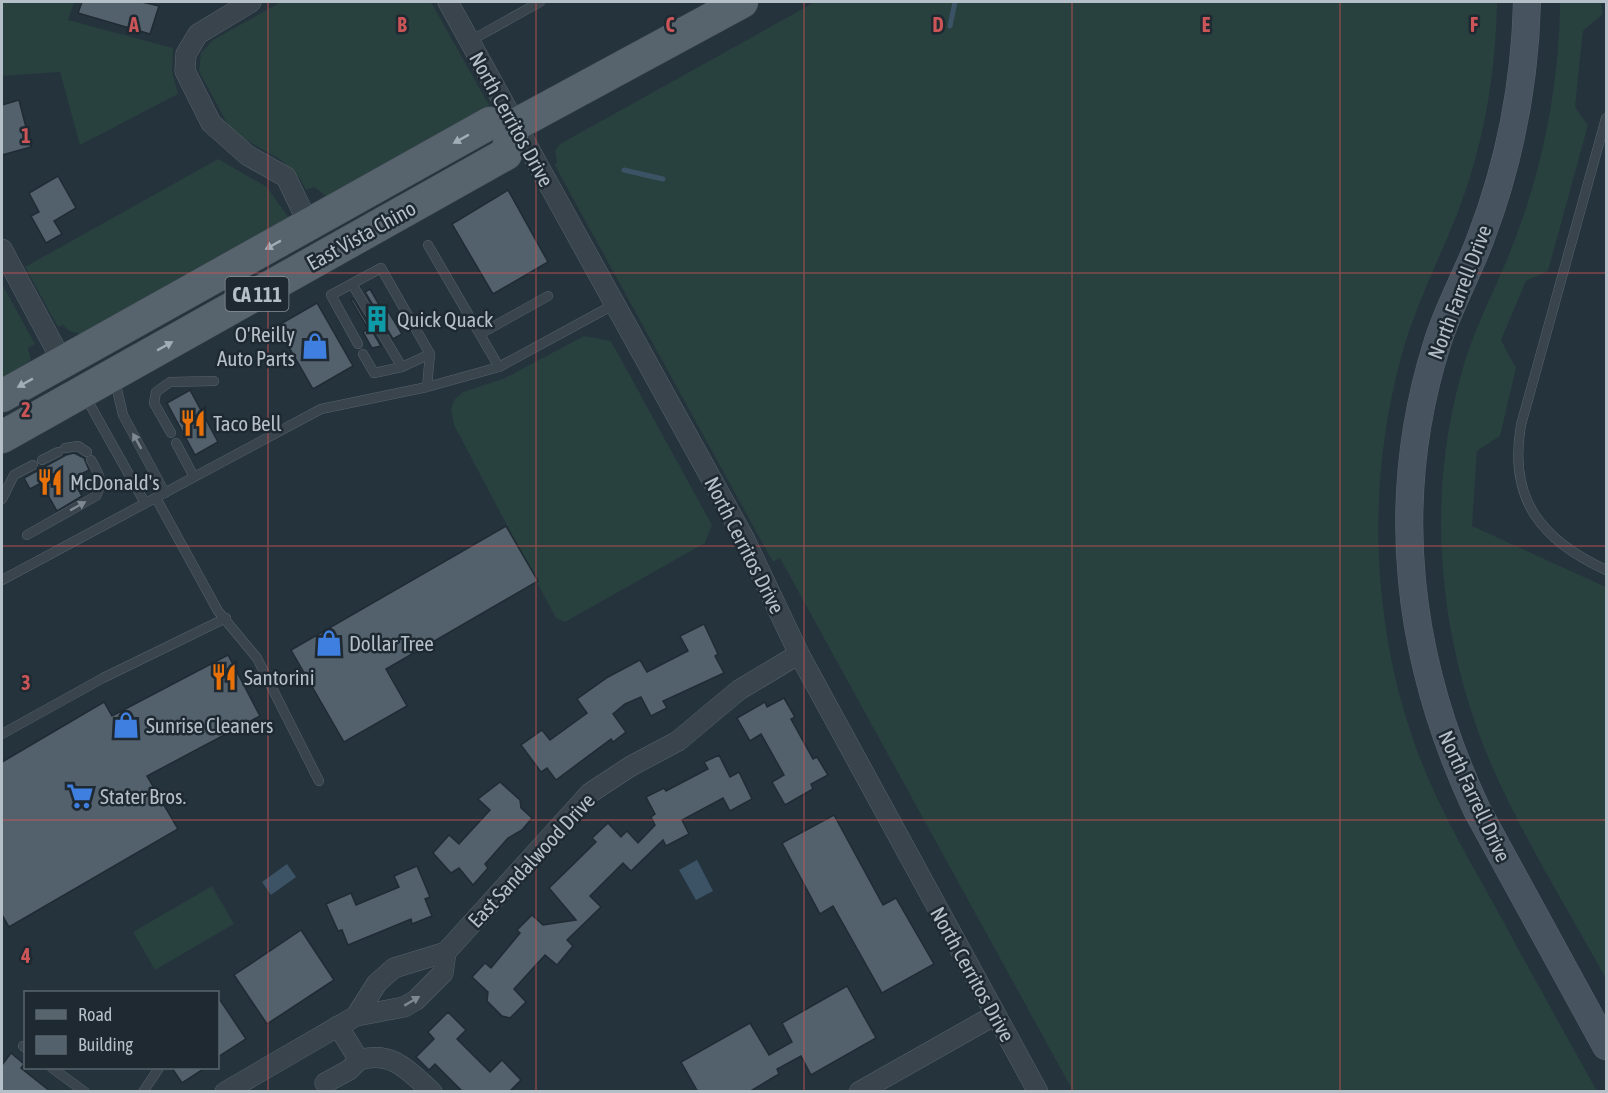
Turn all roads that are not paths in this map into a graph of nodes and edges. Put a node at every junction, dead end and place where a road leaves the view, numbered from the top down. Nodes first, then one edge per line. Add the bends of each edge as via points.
1 (250, 2) edge
2 (448, 2) edge
3 (540, 2) edge
4 (742, 2) edge
5 (1527, 2) edge
6 (470, 41) junction
7 (1606, 118) edge
8 (515, 125) junction
9 (309, 225) junction
10 (428, 245) dead end
11 (2, 249) edge
12 (242, 263) junction
13 (352, 284) junction
14 (548, 296) dead end
15 (198, 300) dead end
16 (615, 304) junction
17 (480, 334) junction
18 (358, 344) dead end
19 (363, 354) dead end
20 (430, 354) junction
21 (402, 367) junction
22 (499, 367) junction
23 (87, 375) junction
24 (214, 381) dead end
25 (427, 387) junction
26 (2, 396) edge
27 (171, 433) dead end
28 (2, 437) edge
29 (176, 443) dead end
30 (42, 460) dead end
31 (33, 465) dead end
32 (194, 475) junction
33 (160, 495) junction
34 (2, 499) edge
35 (145, 503) junction
36 (27, 535) dead end
37 (1606, 570) edge
38 (2, 580) edge
39 (226, 618) junction
40 (799, 654) junction
41 (2, 734) edge
42 (319, 781) dead end
43 (446, 952) junction
44 (995, 1015) junction
45 (356, 1016) junction
46 (338, 1026) junction
47 (1606, 1046) edge
48 (359, 1060) junction
49 (53, 1069) edge
50 (158, 1069) edge
51 (325, 1083) dead end
52 (85, 1092) edge
53 (143, 1092) edge
54 (225, 1092) edge
55 (432, 1092) edge
56 (859, 1092) edge
57 (1038, 1092) edge

1 - 9 street via 205,27 193,40 186,54 188,80 211,123 247,154 286,177
2 - 6 street, North Cerritos Drive
3 - 6 lane
4 - 8 main road, East Vista Chino / CA 111
5 - 47 street, North Farrell Drive via 1522,85 1514,131 1479,242 1437,344 1417,427 1409,511 1412,588 1426,674 1461,776
6 - 8 street, North Cerritos Drive
7 - 37 lane via 1521,425 1517,464 1524,494 1543,526 1570,552
8 -> 9 main road, East Vista Chino / CA 111 via 490,123
8 - 16 street, North Cerritos Drive
23 -> 8 main road, East Vista Chino / CA 111 via 506,154
9 -> 12 main road, East Vista Chino / CA 111
10 - 17 lane
11 - 23 street
12 - 15 lane
12 - 23 main road, East Vista Chino / CA 111
13 - 18 lane via 331,295
13 - 20 lane via 381,268
13 - 21 lane
14 - 17 lane
16 - 22 lane
16 - 40 street, North Cerritos Drive via 744,538
17 - 22 lane
19 - 21 lane via 374,373
20 - 21 lane
20 - 25 lane
22 - 25 lane
23 -> 26 main road, East Vista Chino / CA 111
23 - 28 main road, East Vista Chino / CA 111
33 -> 23 lane via 123,415
23 - 35 lane
24 - 27 lane via 170,382 156,392 154,403
25 - 32 lane via 321,409
29 - 32 lane
36 -> 30 lane via 96,496 101,487 89,456 78,446
31 - 34 lane via 14,476
32 - 33 lane
33 - 35 lane
33 - 39 lane via 218,611
35 - 38 lane
39 - 41 lane via 103,678
39 - 42 lane via 264,670
40 - 43 street, East Sandalwood Drive via 739,690 678,741 590,793
40 - 44 street, North Cerritos Drive
43 - 45 street, East Sandalwood Drive via 394,968 377,983
45 -> 43 street, East Sandalwood Drive via 404,1007 416,1000 443,973
44 - 56 street
44 - 57 street, North Cerritos Drive
45 - 46 street, East Sandalwood Drive
46 - 48 street
46 - 54 street, East Sandalwood Drive
48 - 51 street
48 - 55 street via 395,1060
49 - 52 lane
50 - 53 lane

